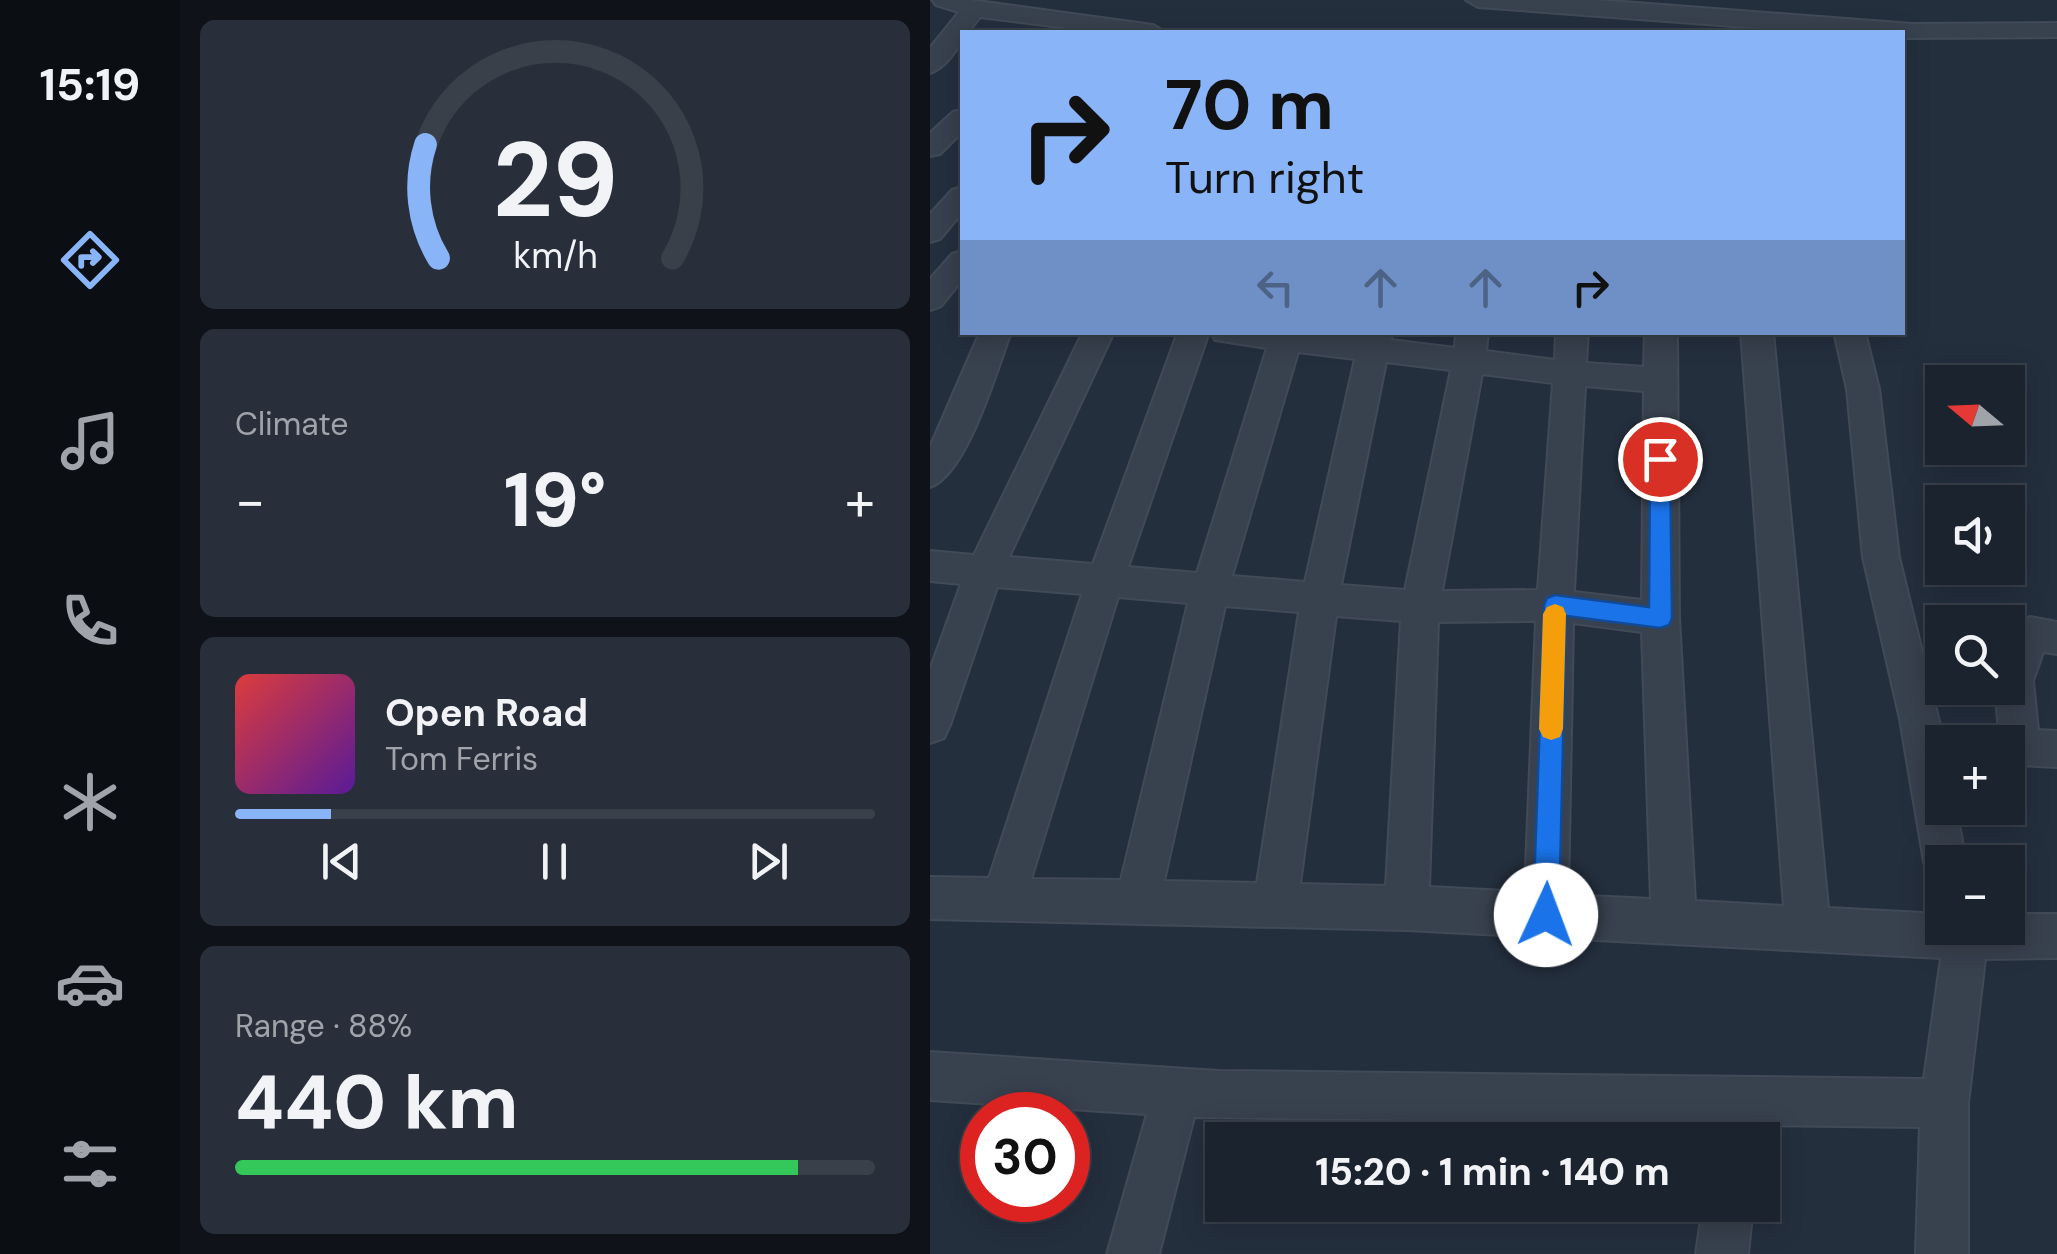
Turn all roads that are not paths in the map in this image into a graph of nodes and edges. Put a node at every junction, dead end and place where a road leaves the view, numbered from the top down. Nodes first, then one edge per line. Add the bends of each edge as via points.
1 (944, 0) edge
2 (1478, 0) edge
3 (1936, 0) edge
4 (1591, 4) edge
5 (974, 10) junction
6 (1022, 24) edge
7 (1082, 27) edge
8 (1125, 30) edge
9 (2057, 30) edge
10 (1933, 32) junction
11 (930, 65) edge
12 (960, 120) edge
13 (930, 148) edge
14 (960, 198) edge
15 (930, 232) edge
16 (960, 264) edge
17 (930, 299) edge
18 (995, 335) edge
19 (1097, 335) edge
20 (1193, 335) edge
21 (1572, 335) edge
22 (1661, 335) edge
23 (1758, 335) edge
24 (1850, 335) edge
25 (1287, 336) edge
26 (1374, 341) edge
27 (1470, 347) edge
28 (1570, 373) junction
29 (1660, 380) junction
30 (930, 474) edge
31 (930, 566) edge
32 (984, 571) junction
33 (1106, 581) junction
34 (1210, 590) junction
35 (1320, 598) junction
36 (1555, 605) junction
37 (1420, 607) junction
38 (1660, 618) junction
39 (2057, 638) edge
40 (930, 725) edge
41 (2057, 749) edge
42 (1943, 845) edge
43 (930, 898) edge
44 (1003, 900) junction
45 (1137, 902) junction
46 (1275, 905) junction
47 (1408, 908) junction
48 (1546, 915) junction
49 (1674, 922) junction
50 (1808, 929) junction
51 (1925, 931) edge
52 (2025, 935) edge
53 (2057, 936) edge
54 (1962, 945) edge
55 (930, 1076) edge
56 (1177, 1092) junction
57 (1944, 1102) junction
58 (1738, 1120) edge
59 (1726, 1222) edge
60 (1133, 1254) edge
61 (1722, 1254) edge
62 (1942, 1254) edge

1 - 5 street
2 - 4 street
3 - 10 street
4 - 10 street
5 - 6 street
5 - 11 street
6 - 7 street
7 - 8 street
9 - 10 street
12 - 13 street
14 - 15 street
16 - 17 street
18 - 30 street via 950,443
19 - 32 street
20 - 33 street
21 - 28 street
22 - 29 street
23 - 50 street
24 - 42 street via 1863,389 1881,557
25 - 26 street
25 - 34 street
26 - 27 street
26 - 35 street
27 - 28 street
27 - 37 street
28 - 29 street
28 - 36 street
29 - 38 street
31 - 32 street
32 - 33 street
32 - 40 street
33 - 34 street
33 - 44 street
34 - 35 street
34 - 45 street
35 - 37 street
35 - 46 street
36 - 37 street
36 - 38 street
36 - 48 street
37 - 47 street
38 - 49 street
39 - 41 street via 2030,633 2014,681 2020,747
43 - 44 street
44 - 45 street
45 - 46 street
46 - 47 street
47 - 48 street
48 - 49 street
49 - 50 street
50 - 51 street
52 - 53 street
54 - 57 street
55 - 56 street
56 - 58 street
56 - 60 street
57 - 58 street
57 - 62 street
59 - 61 street

